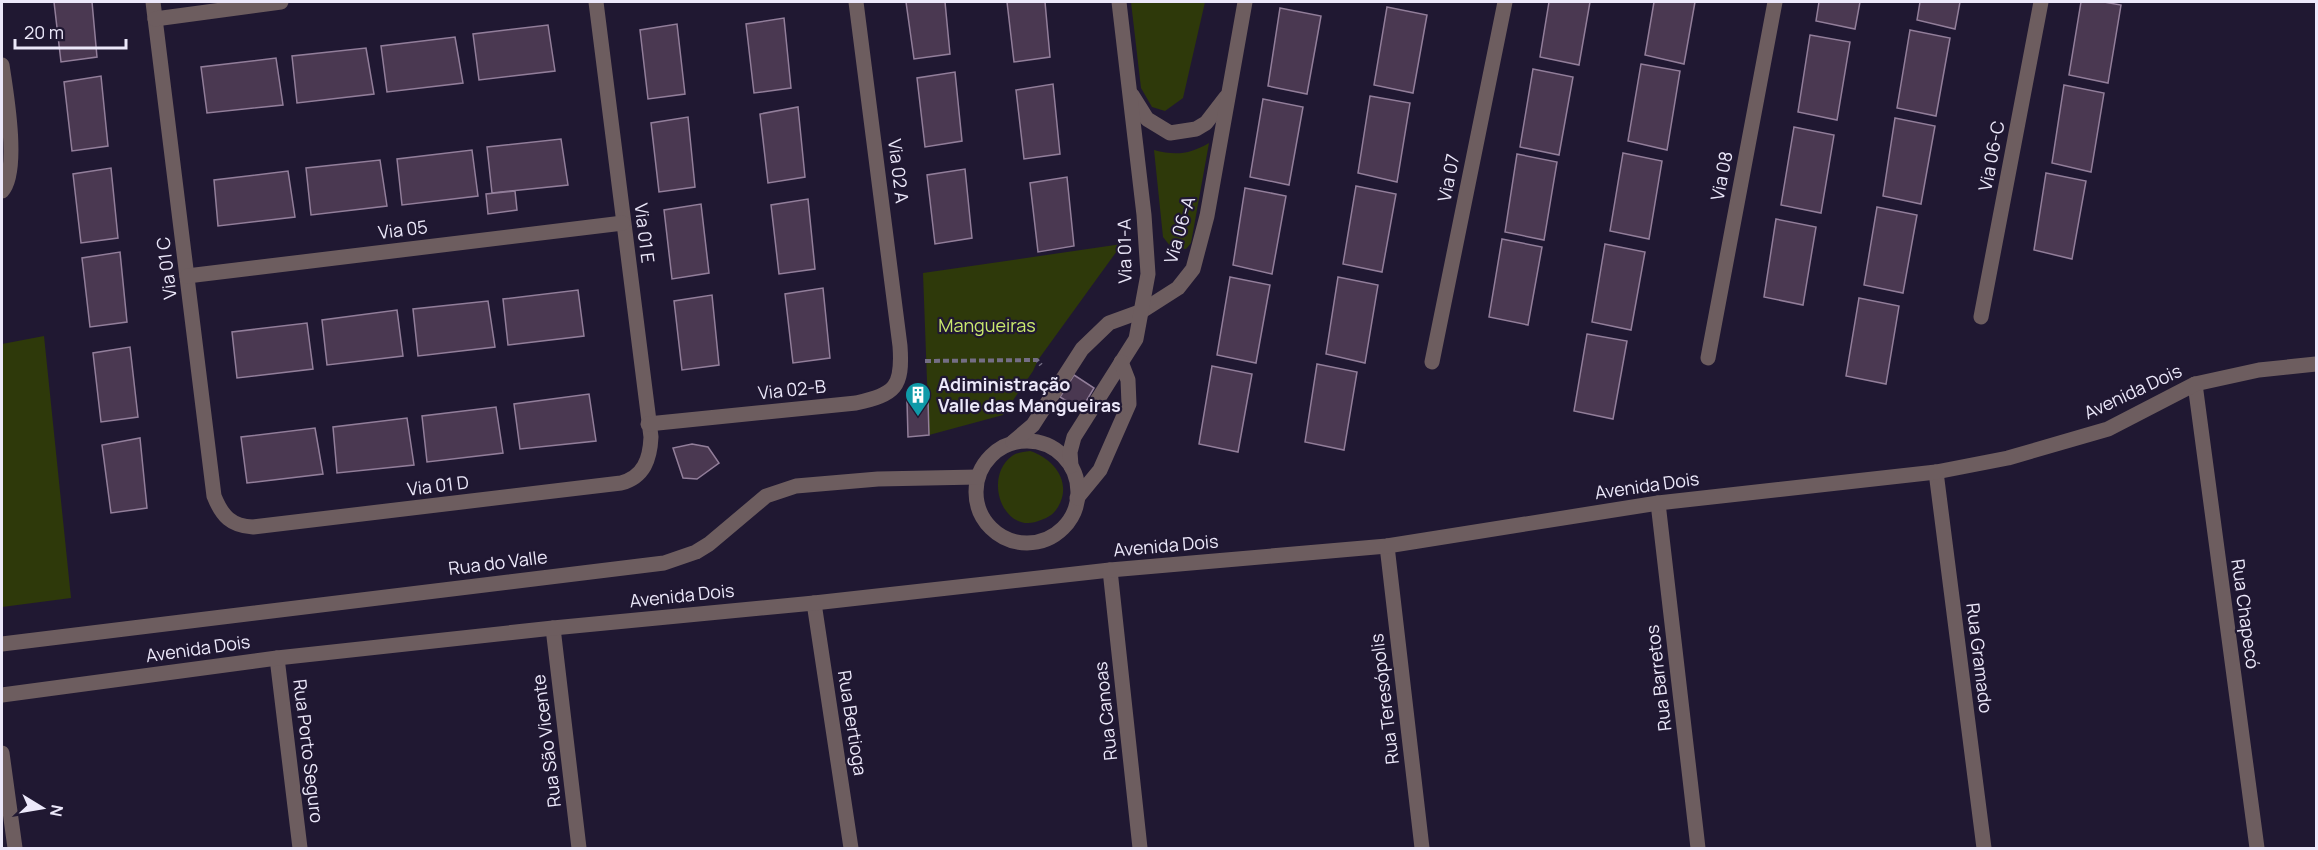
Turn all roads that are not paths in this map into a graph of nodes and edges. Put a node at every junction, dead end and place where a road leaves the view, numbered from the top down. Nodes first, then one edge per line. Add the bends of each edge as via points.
1 (153, 2) edge
2 (281, 2) edge
3 (596, 2) edge
4 (856, 2) edge
5 (1119, 2) edge
6 (1245, 2) edge
7 (1505, 2) edge
8 (1775, 2) edge
9 (2042, 2) edge
10 (155, 19) junction
11 (2, 65) edge
12 (1129, 90) junction
13 (1229, 93) junction
14 (2, 191) edge
15 (623, 223) junction
16 (187, 276) junction
17 (1142, 311) junction
18 (1981, 317) dead end
19 (901, 353) joint
20 (1708, 358) dead end
21 (1121, 362) junction
22 (1432, 362) dead end
23 (2316, 364) edge
24 (2195, 384) junction
25 (648, 424) junction
26 (1012, 442) junction
27 (1071, 466) junction
28 (644, 469) joint
29 (1936, 472) junction
30 (978, 477) junction
31 (1077, 498) junction
32 (1658, 503) junction
33 (233, 523) joint
34 (1387, 546) junction
35 (1110, 570) junction
36 (814, 603) junction
37 (553, 628) junction
38 (2, 644) edge
39 (277, 658) junction
40 (2, 695) edge
41 (2, 753) edge
42 (15, 849) edge
43 (300, 849) edge
44 (579, 849) edge
45 (851, 849) edge
46 (1140, 849) edge
47 (1422, 849) edge
48 (1698, 849) edge
49 (1984, 849) edge
50 (2257, 849) edge

1 - 10 street, Via 01 C
2 - 10 street
3 - 15 street, Via 01 E
4 - 19 street, Via 02 A
5 - 12 street, Via 01-A
6 - 13 street, Via 06-A
7 - 22 street, Via 07
8 - 20 street, Via 08
9 - 18 street, Via 06-C
10 - 16 street, Via 01 C
11 - 14 street via 11,165 9,180
12 - 13 street via 1147,119 1170,133 1196,129 1206,123
12 - 17 street, Via 01-A via 1148,256
13 - 17 street, Via 06-A via 1207,216 1193,269 1178,288
15 - 16 street, Via 05
15 - 25 street, Via 01 E
16 - 33 street, Via 01 C via 214,496 223,515
17 - 21 street via 1136,339
17 - 26 street via 1109,323 1082,349 1033,425
19 - 25 street, Via 02-B via 896,385 880,398 856,404
21 - 27 street via 1074,437
21 - 31 street via 1128,380 1129,404 1100,470
23 - 24 street, Avenida Dois via 2259,370
24 - 29 street, Avenida Dois via 2108,429 2008,458
24 - 50 street, Rua Chapecó
25 - 28 street, Via 01 E via 650,447
26 - 27 street via 1046,444
26 - 30 street via 985,461
27 - 31 street
28 - 33 street, Via 01 D via 621,483 291,524 253,527
29 - 32 street, Avenida Dois
29 - 49 street, Rua Gramado
30 - 31 street via 979,510 1001,535 1016,541 1049,538 1063,528
30 - 38 street, Rua do Valle via 796,486 766,496 696,552 664,562
32 - 34 street, Avenida Dois
32 - 48 street, Rua Barretos
34 - 35 street, Avenida Dois
34 - 47 street, Rua Teresópolis
35 - 36 street, Avenida Dois
35 - 46 street, Rua Canoas
36 - 37 street, Avenida Dois
36 - 45 street, Rua Bertioga
37 - 39 street, Avenida Dois
37 - 44 street, Rua São Vicente
39 - 40 street, Avenida Dois
39 - 43 street, Rua Porto Seguro
41 - 42 street

